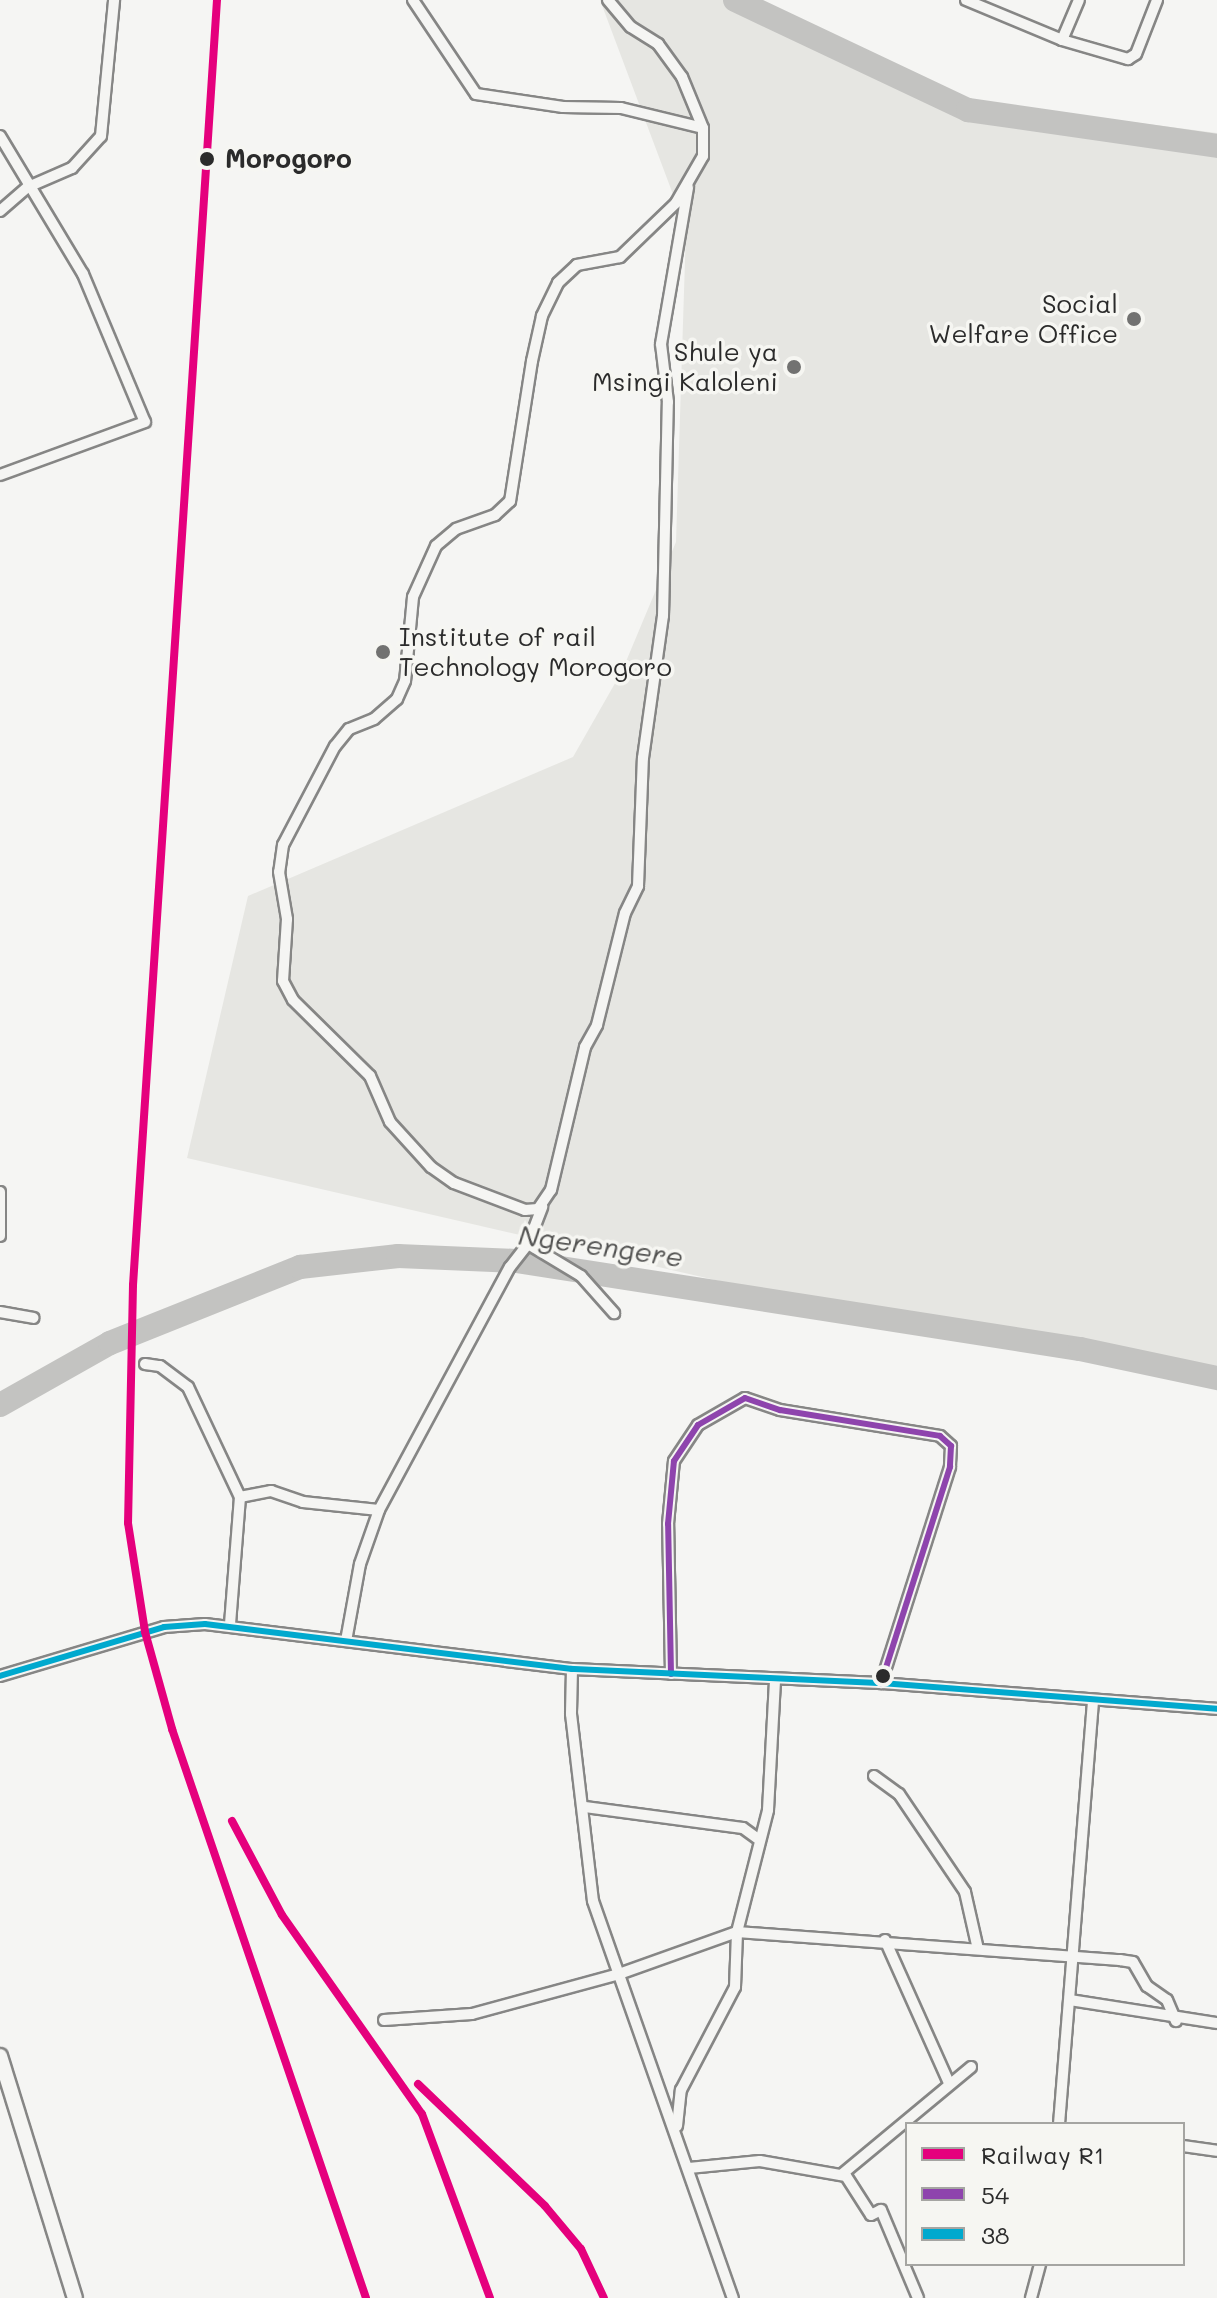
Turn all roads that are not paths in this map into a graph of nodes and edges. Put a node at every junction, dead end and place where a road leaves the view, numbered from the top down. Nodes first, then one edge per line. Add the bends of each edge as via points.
1 (114, 0) edge
2 (413, 0) edge
3 (608, 0) edge
4 (966, 0) edge
5 (1079, 0) edge
6 (1157, 0) edge
7 (1062, 40) junction
8 (703, 128) junction
9 (0, 136) edge
10 (28, 187) junction
11 (688, 187) junction
12 (3, 210) edge
13 (0, 222) edge
14 (0, 475) edge
15 (0, 1192) edge
16 (542, 1207) junction
17 (0, 1236) edge
18 (528, 1244) junction
19 (0, 1312) edge
20 (614, 1313) dead end
21 (33, 1318) dead end
22 (145, 1364) dead end
23 (240, 1497) junction
24 (379, 1510) junction
25 (230, 1625) junction
26 (346, 1641) junction
27 (572, 1669) junction
28 (671, 1674) junction
29 (0, 1676) edge
30 (775, 1679) junction
31 (881, 1683) junction
32 (1093, 1700) junction
33 (1217, 1709) edge
34 (874, 1776) dead end
35 (585, 1807) junction
36 (757, 1838) junction
37 (737, 1932) junction
38 (885, 1940) junction
39 (978, 1949) junction
40 (1075, 1955) junction
41 (619, 1974) junction
42 (1070, 2000) junction
43 (384, 2020) dead end
44 (1176, 2021) junction
45 (1217, 2023) edge
46 (0, 2056) edge
47 (971, 2067) dead end
48 (949, 2083) junction
49 (1059, 2122) edge
50 (677, 2128) junction
51 (1185, 2146) edge
52 (1217, 2151) edge
53 (689, 2168) junction
54 (841, 2175) junction
55 (1039, 2266) edge
56 (75, 2298) edge
57 (733, 2298) edge
58 (918, 2298) edge
59 (1031, 2298) edge

1 - 10 street via 101,136 72,168
2 - 8 street via 476,94 563,107 621,108
3 - 8 street via 631,27 658,44 682,77
4 - 7 street
5 - 7 street
6 - 7 street via 1131,59
8 - 11 street via 703,156
9 - 10 street
10 - 12 street
10 - 14 street via 90,289 145,422
11 - 16 street via 661,344 668,402 663,616 643,758 638,886 625,913 597,1025 587,1037 551,1190
11 - 16 street via 620,257 577,265 558,283 542,316 532,361 510,501 495,515 456,529 436,546 413,597 405,681 397,699 374,719 349,729 335,746 283,845 279,872 287,919 283,981 293,1000 370,1076 390,1122 431,1167 454,1183 522,1209
12 - 13 street
15 - 17 street
16 - 18 street
18 - 20 street via 581,1276
18 - 24 street via 510,1267
19 - 21 street
22 - 23 street via 160,1366 188,1387
23 - 24 street via 271,1491 303,1502
23 - 25 street
24 - 26 street via 360,1564
25 - 26 street
25 - 29 street via 164,1627
26 - 27 street
27 - 28 street
27 - 35 street via 571,1714
28 - 30 street
28 - 31 street via 668,1524 674,1461 698,1425 745,1398 780,1410 940,1436 951,1446 945,1484
30 - 31 street
30 - 36 street via 769,1805 766,1831
31 - 32 street
32 - 33 street
32 - 40 street
34 - 39 street via 899,1794 965,1892
35 - 36 street via 743,1828
35 - 41 street via 593,1901
36 - 37 street
37 - 38 street
37 - 41 street
37 - 50 street via 734,1990 681,2090
38 - 39 street
38 - 48 street
39 - 40 street
40 - 42 street
40 - 44 street via 1133,1962 1147,1986 1167,2000
41 - 43 street via 472,2014
41 - 50 street
42 - 44 street
42 - 49 street
44 - 45 street
46 - 56 main road
47 - 48 street
48 - 54 street
50 - 53 street
51 - 52 street
53 - 54 street via 760,2161
53 - 57 street
54 - 58 street via 857,2189 871,2215 881,2210
55 - 59 street

